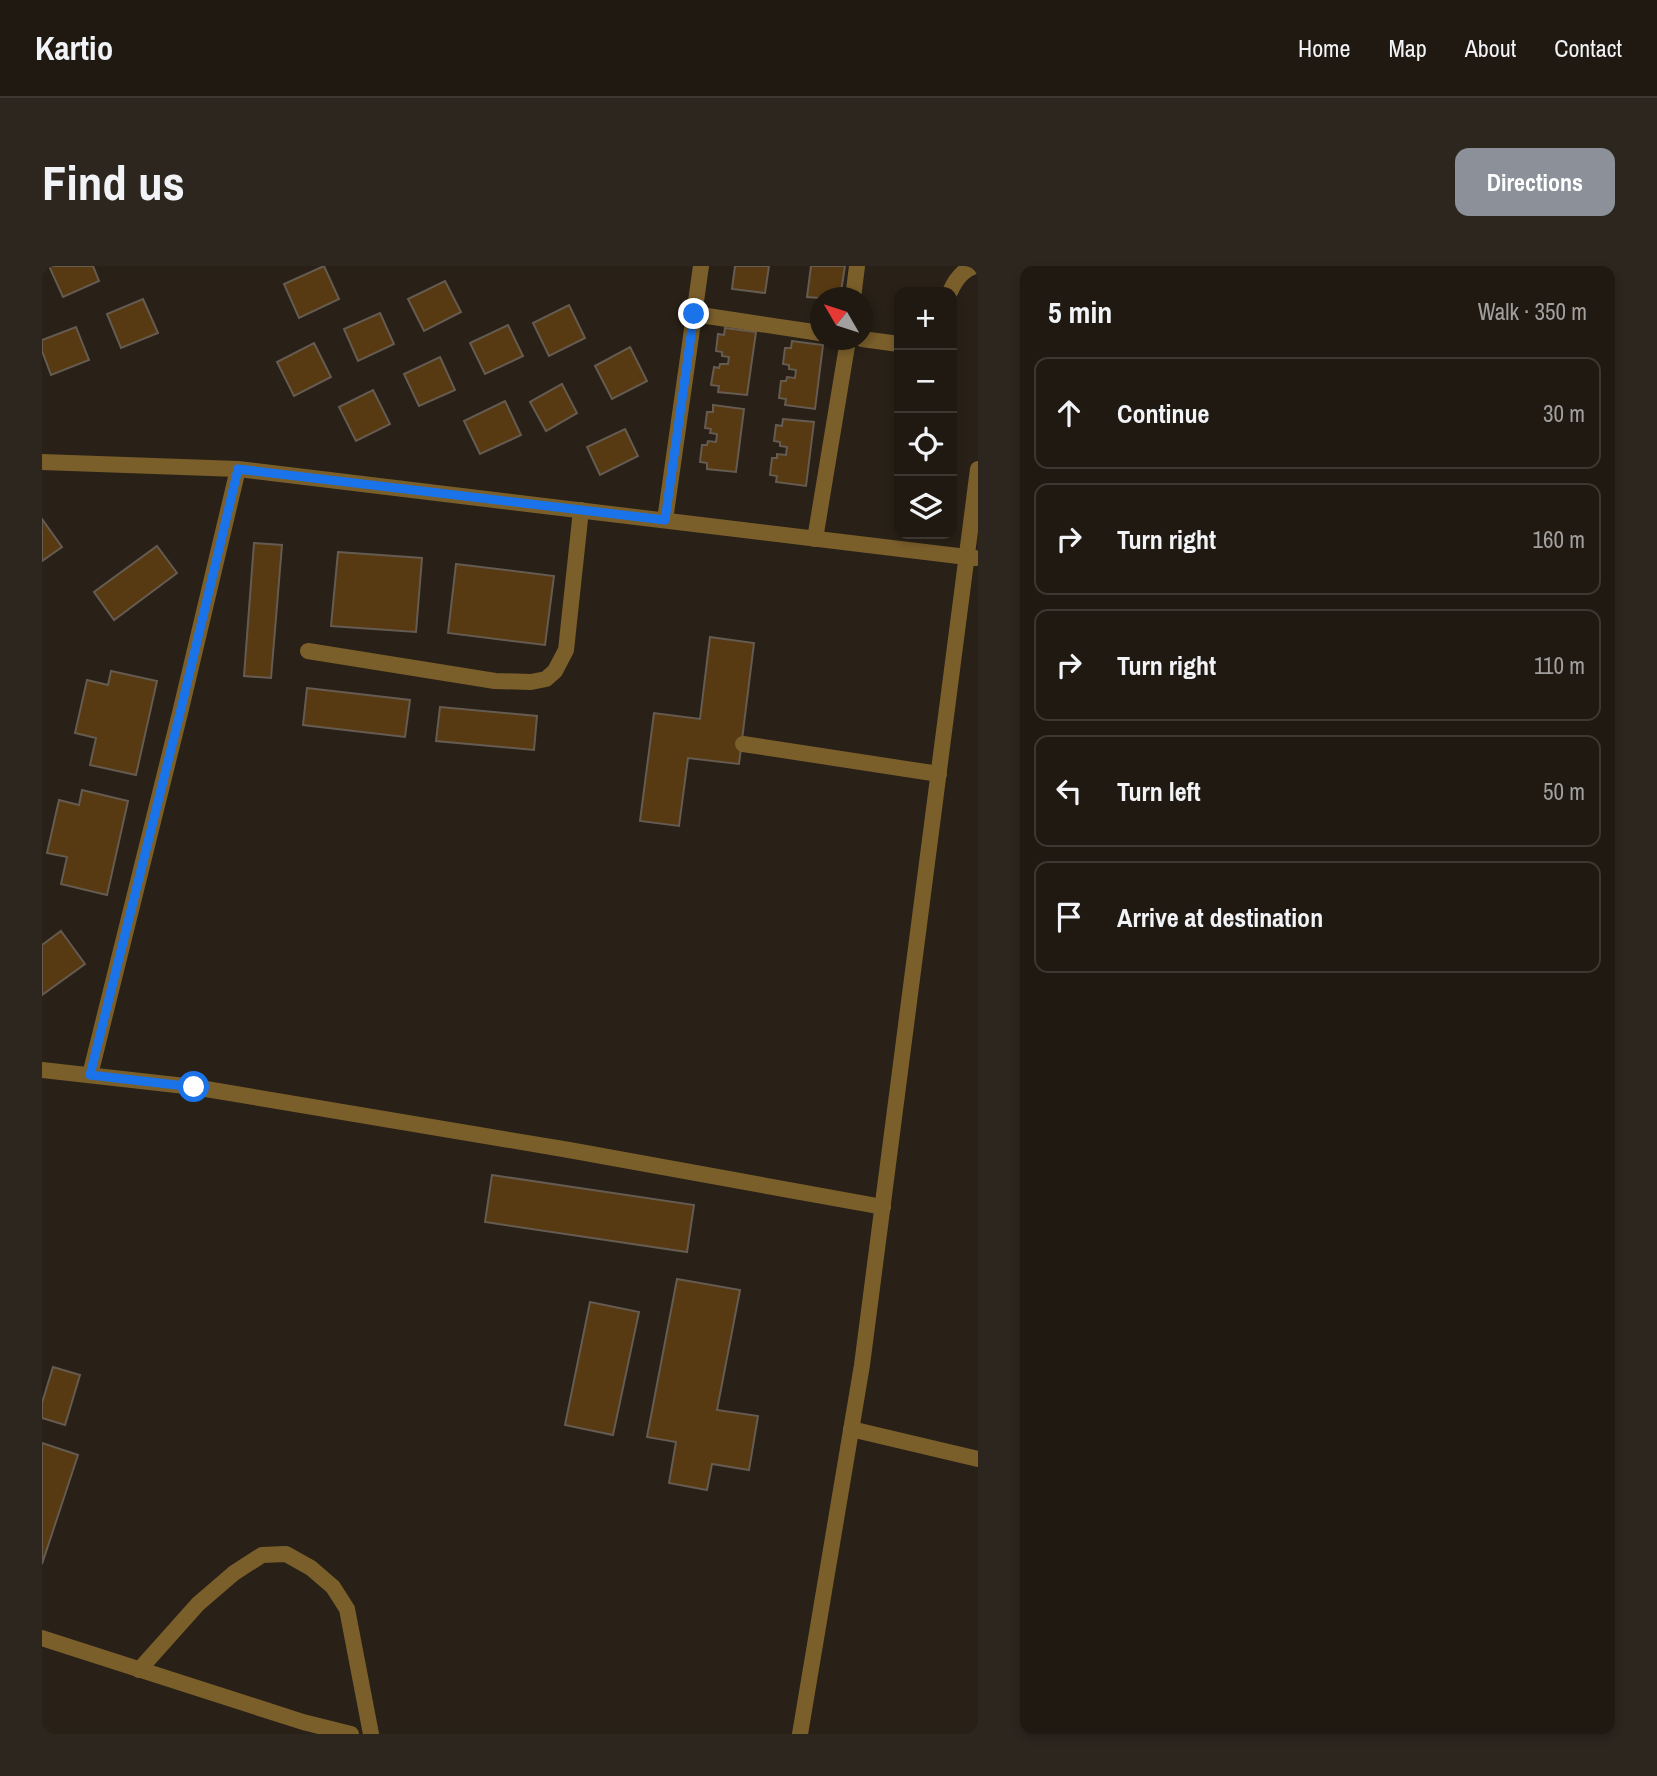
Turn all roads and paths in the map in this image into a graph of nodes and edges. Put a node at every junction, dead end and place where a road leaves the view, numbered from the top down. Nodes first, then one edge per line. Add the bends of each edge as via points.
1 (699, 266) edge
2 (858, 266) edge
3 (975, 266) edge
4 (855, 287) edge
5 (952, 287) edge
6 (694, 314) junction
7 (810, 331) edge
8 (873, 340) edge
9 (894, 343) edge
10 (846, 350) edge
11 (42, 462) edge
12 (238, 469) junction
13 (978, 469) edge
14 (581, 510) junction
15 (665, 520) junction
16 (814, 539) junction
17 (915, 539) edge
18 (914, 551) junction
19 (973, 558) edge
20 (308, 651) dead end
21 (743, 744) dead end
22 (939, 774) junction
23 (42, 1070) edge
24 (90, 1075) junction
25 (883, 1207) junction
26 (851, 1429) junction
27 (978, 1459) edge
28 (42, 1638) edge
29 (139, 1670) junction
30 (351, 1734) edge
31 (371, 1734) edge
32 (800, 1734) edge

1 - 6 lane
2 - 4 lane
3 - 5 lane via 963,271
6 - 7 lane
6 - 15 lane
8 - 9 lane
10 - 16 lane
11 - 12 lane
12 - 14 lane
12 - 24 lane
13 - 19 lane
14 - 15 lane
14 - 20 lane via 566,650 546,679 495,681
15 - 16 lane
16 - 18 lane
17 - 18 lane
18 - 19 lane
19 - 22 lane
21 - 22 lane
22 - 25 lane
23 - 24 lane
24 - 25 lane via 194,1087
25 - 26 lane
26 - 27 lane
26 - 32 lane
28 - 29 lane
29 - 30 lane
29 - 31 lane via 198,1604 233,1573 262,1555 286,1554 333,1587 347,1609

